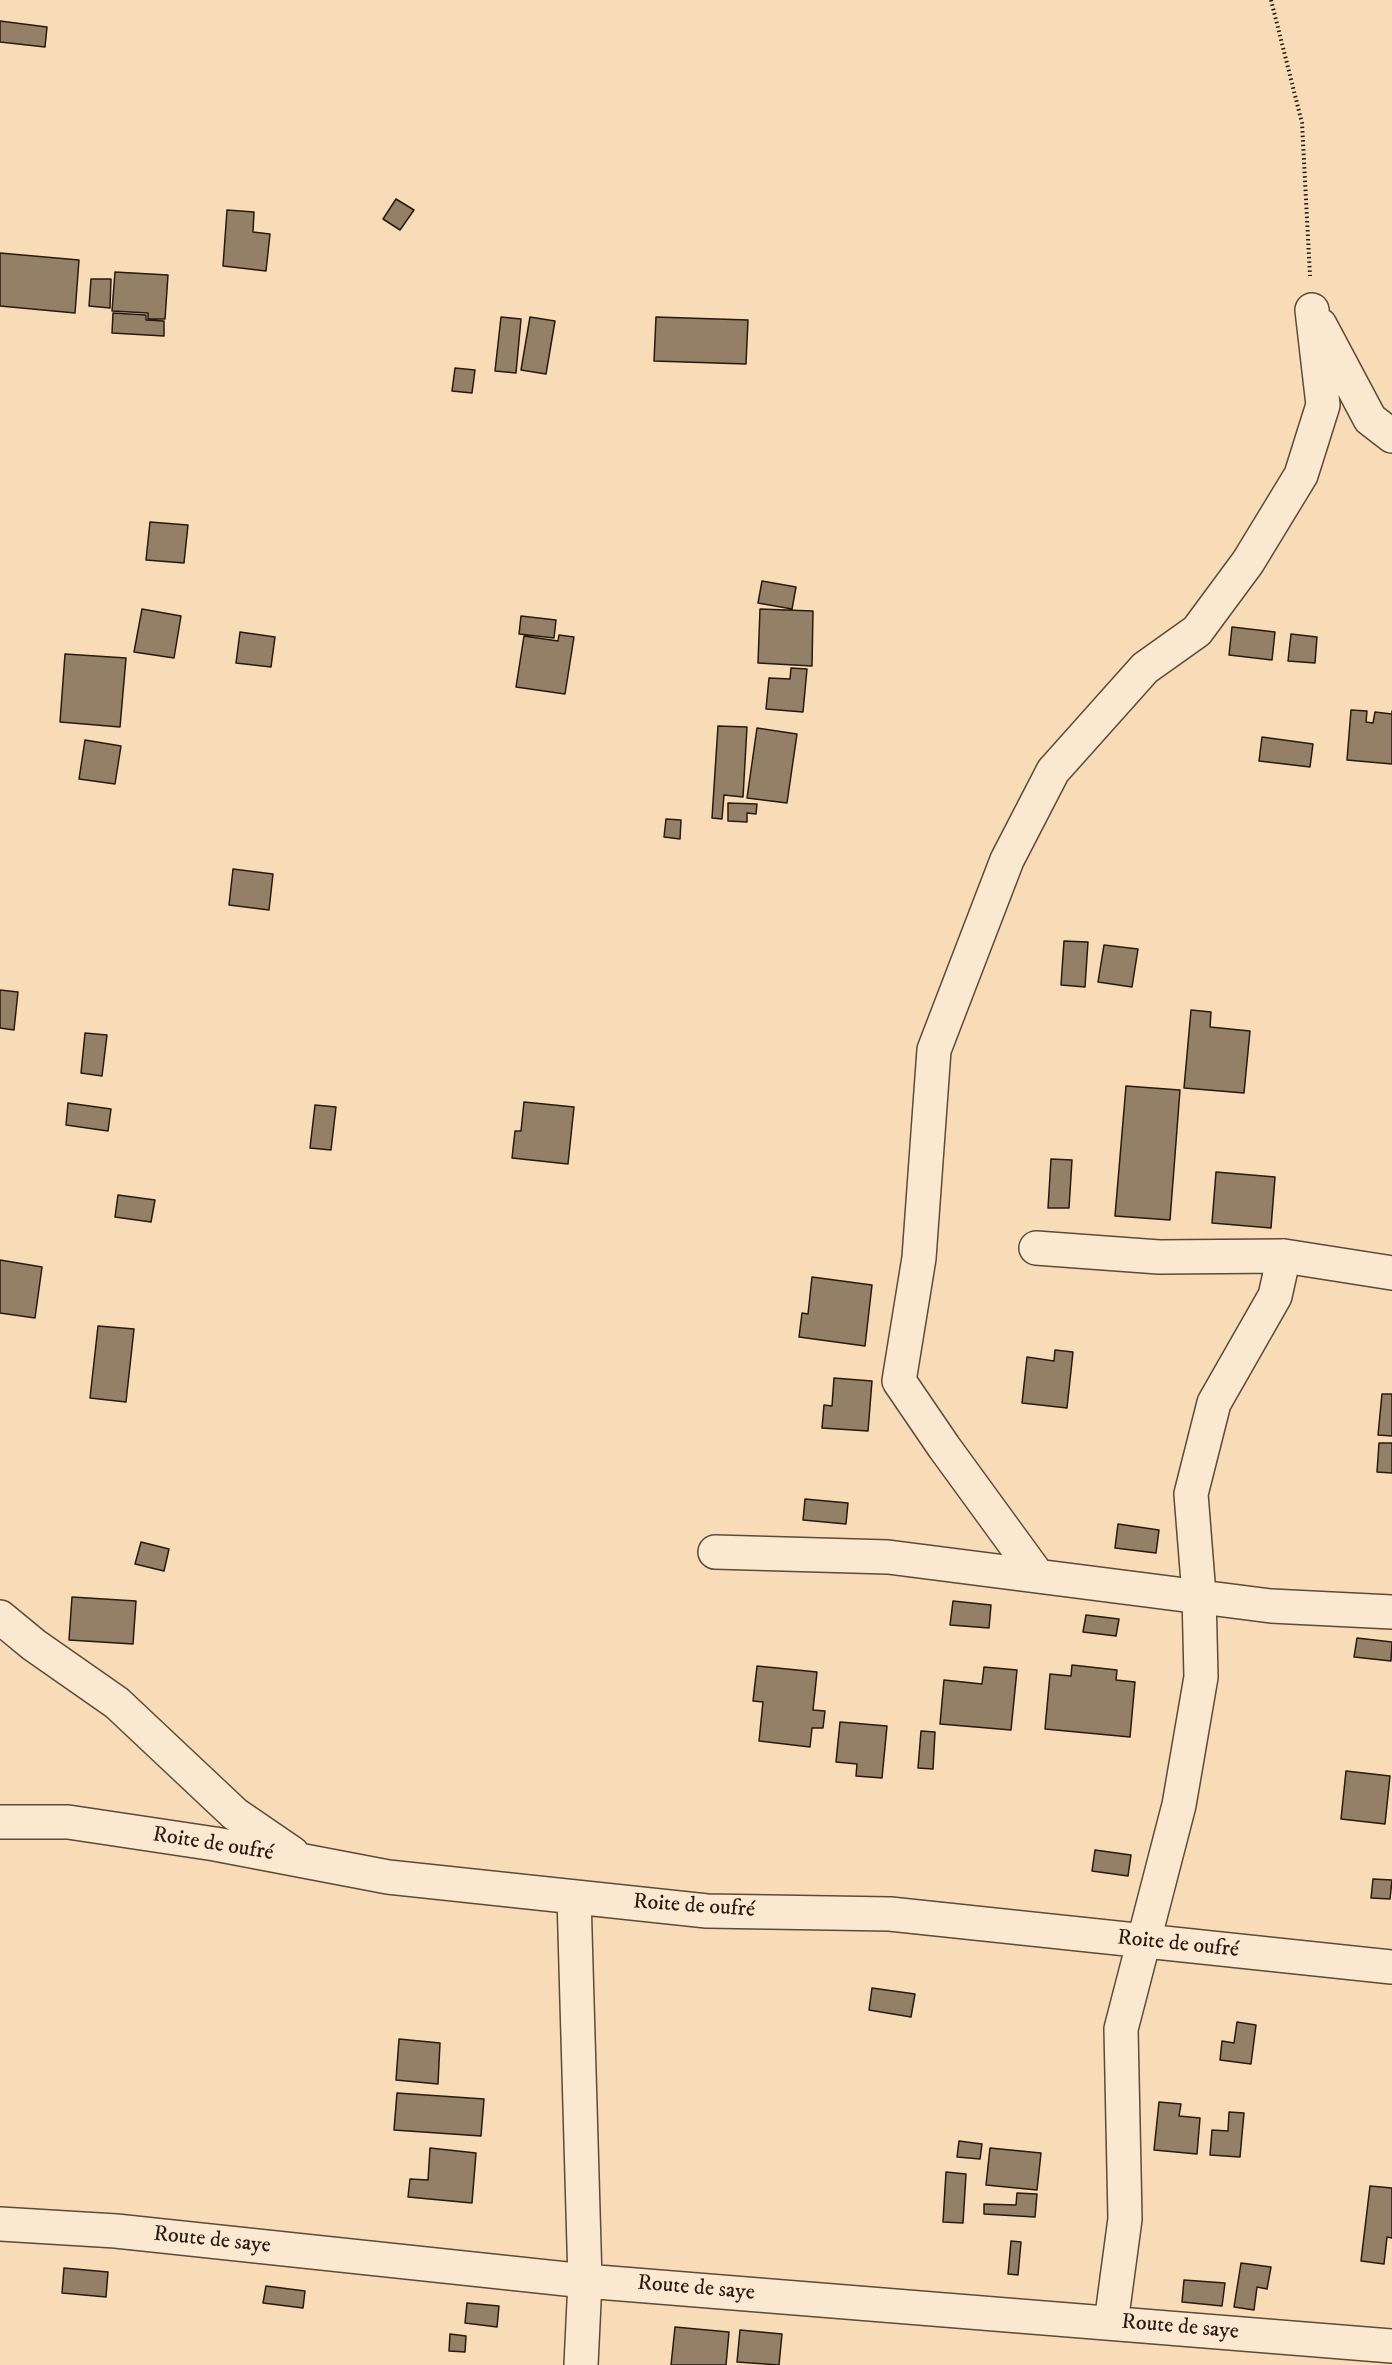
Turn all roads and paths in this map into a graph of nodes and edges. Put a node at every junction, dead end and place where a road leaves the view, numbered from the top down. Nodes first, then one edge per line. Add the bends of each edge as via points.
1 (1271, 0) edge
2 (1312, 310) junction
3 (1392, 436) edge
4 (1036, 1248) dead end
5 (1284, 1256) junction
6 (1392, 1273) edge
7 (715, 1552) dead end
8 (1038, 1576) junction
9 (1199, 1595) junction
10 (1392, 1612) edge
11 (0, 1617) edge
12 (0, 1822) edge
13 (303, 1860) junction
14 (574, 1897) junction
15 (1142, 1942) junction
16 (1392, 1967) edge
17 (0, 2224) edge
18 (585, 2281) junction
19 (1111, 2323) junction
20 (1392, 2346) edge
21 (581, 2365) edge

1 - 2 path via 1302,123
2 - 3 street via 1370,419
2 - 8 street via 1323,405 1301,475 1248,562 1197,631 1145,668 1053,771 1007,860 934,1050 919,1258 899,1382
4 - 5 street via 1159,1257
5 - 6 street
5 - 9 street via 1275,1296 1214,1403 1191,1494
7 - 8 street via 888,1557
8 - 9 street
9 - 10 street via 1271,1606
9 - 15 street via 1201,1677 1179,1805
11 - 13 street via 117,1703 235,1814
12 - 13 street, Roite de oufré via 68,1822
13 - 14 street, Roite de oufré via 388,1877
14 - 15 street, Roite de oufré via 707,1911 890,1914
14 - 18 street
15 - 16 street, Roite de oufré
15 - 19 street via 1121,2029 1125,2219
17 - 18 street, Route de saye via 116,2231
18 - 19 street, Route de saye
18 - 21 street
19 - 20 street, Route de saye

